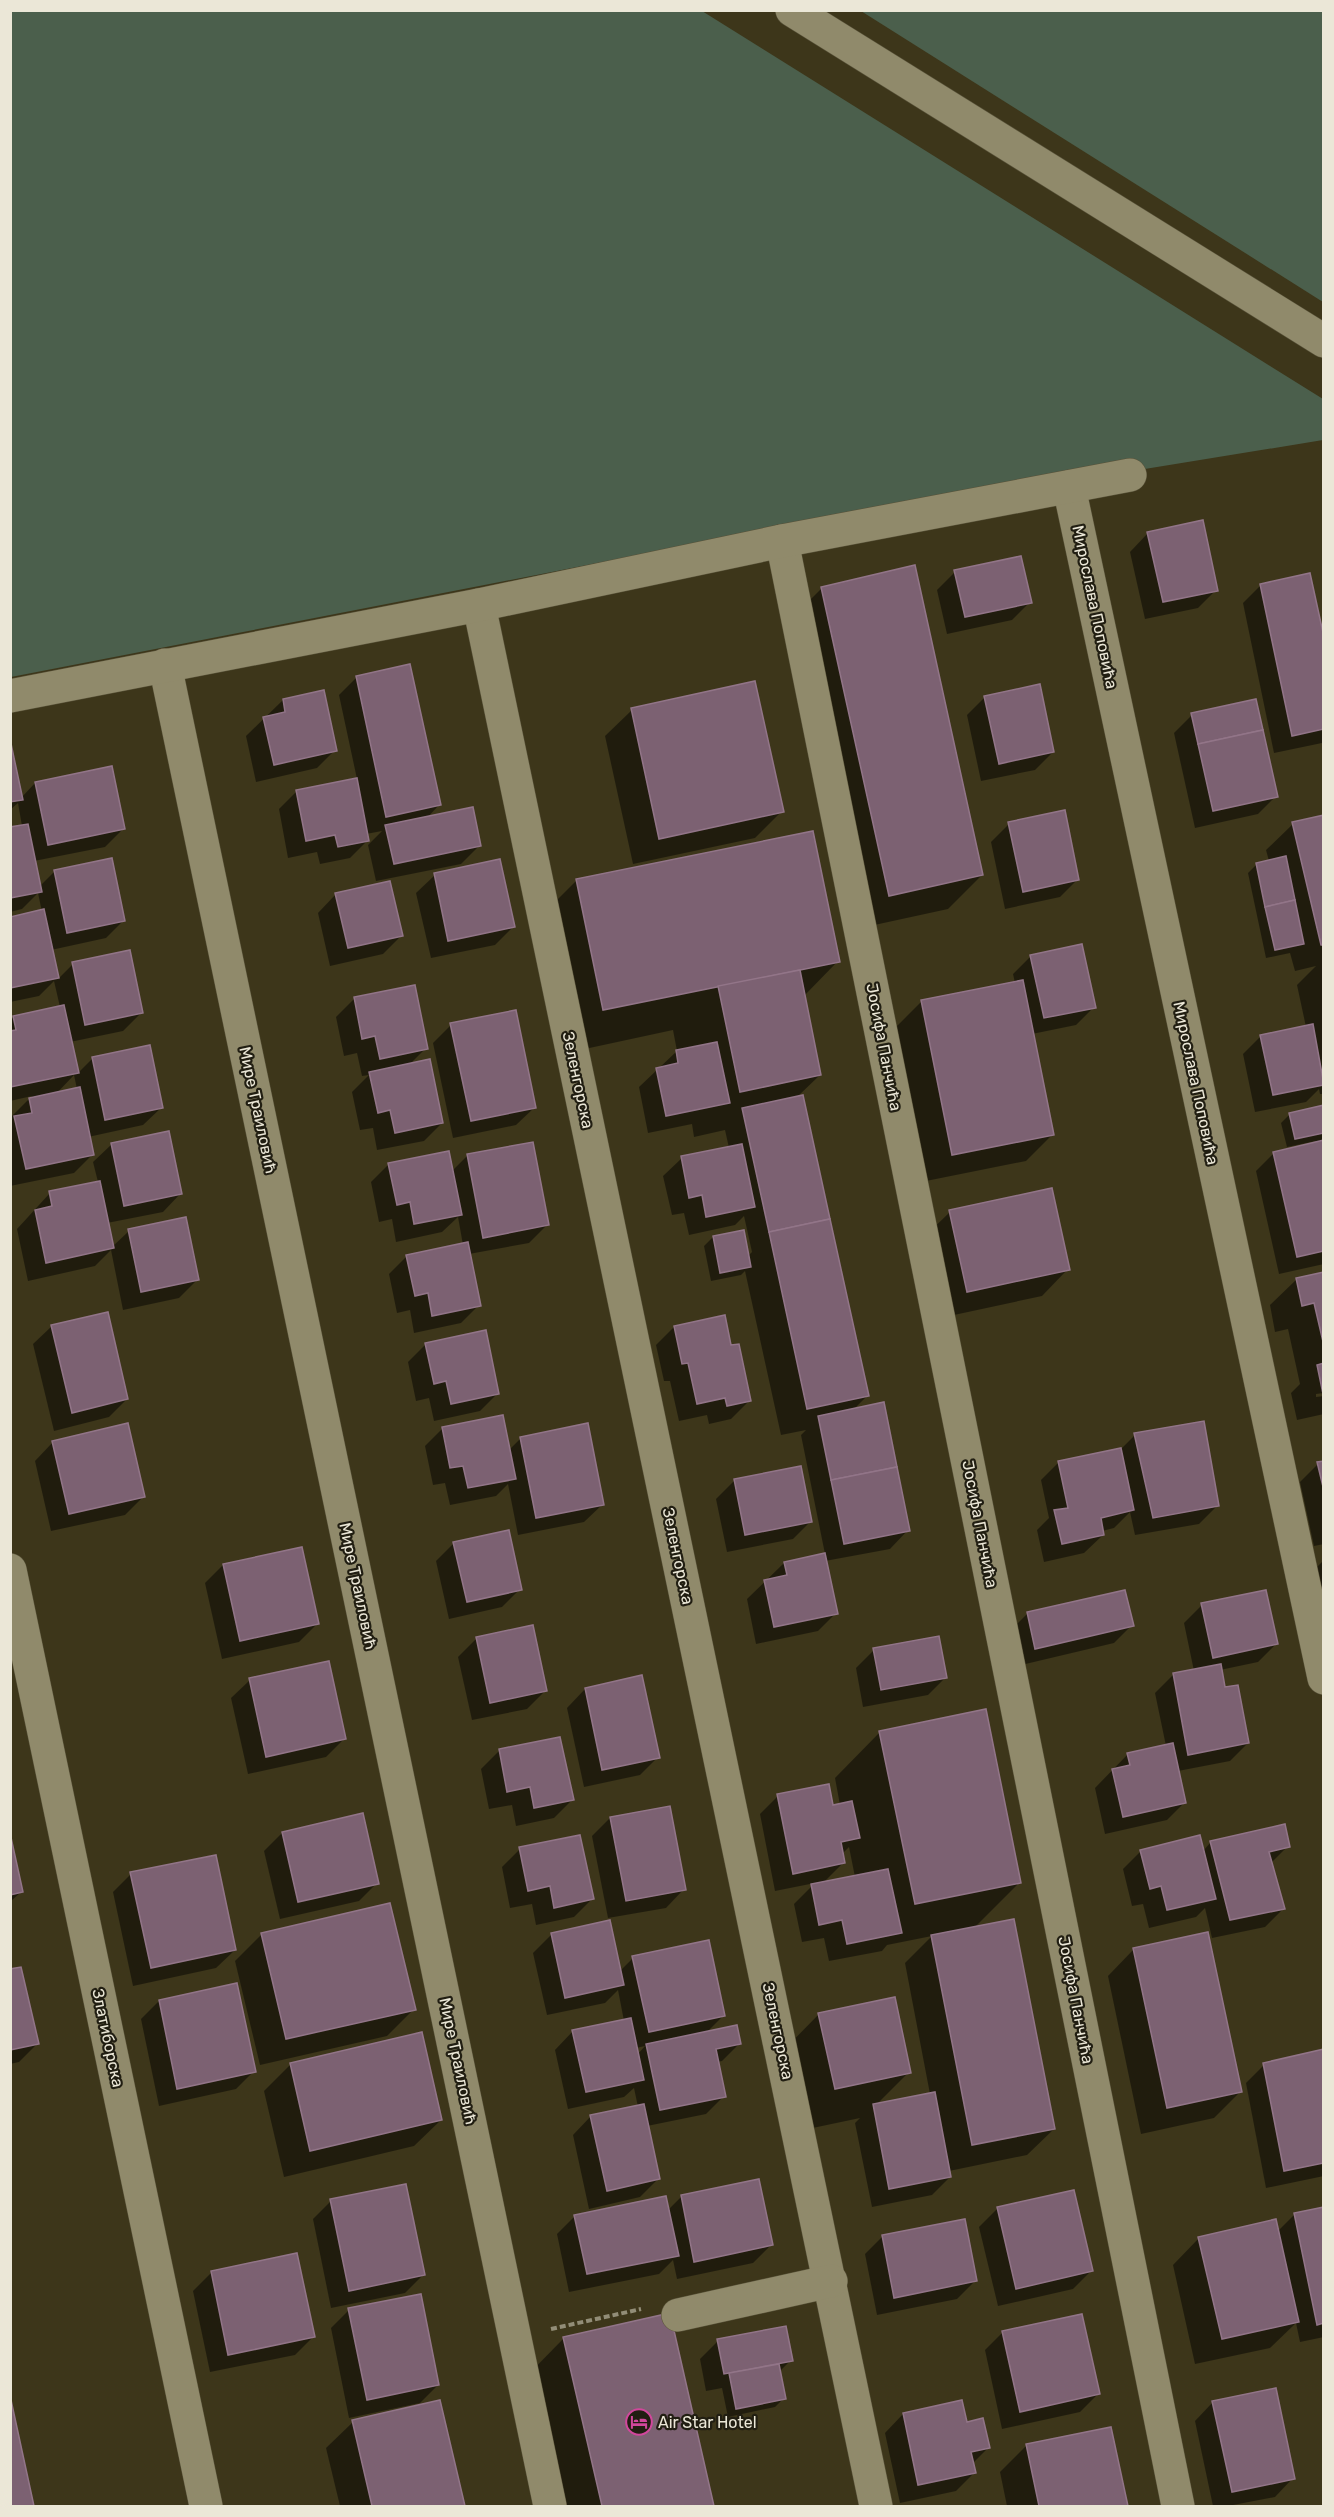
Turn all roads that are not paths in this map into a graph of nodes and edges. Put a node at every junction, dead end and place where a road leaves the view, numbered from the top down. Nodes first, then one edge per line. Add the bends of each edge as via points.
1 (792, 10) edge
2 (1323, 341) edge
3 (1130, 475) dead end
4 (1069, 488) junction
5 (782, 541) junction
6 (479, 605) junction
7 (165, 665) junction
8 (10, 696) edge
9 (10, 1570) edge
10 (1323, 1678) edge
11 (831, 2281) junction
12 (678, 2315) road end
13 (206, 2506) edge
14 (550, 2506) edge
15 (876, 2506) edge
16 (1178, 2506) edge

1 - 2 street
3 - 4 street
4 - 5 street
4 - 10 street, Мирослава Поповића
5 - 6 street
5 - 16 street, Јосифа Панчића
6 - 7 street
6 - 11 street, Зеленгорска
7 - 8 street
7 - 14 street, Мире Траиловић
9 - 13 street, Златиборска
11 - 12 street
11 - 15 street, Зеленгорска

